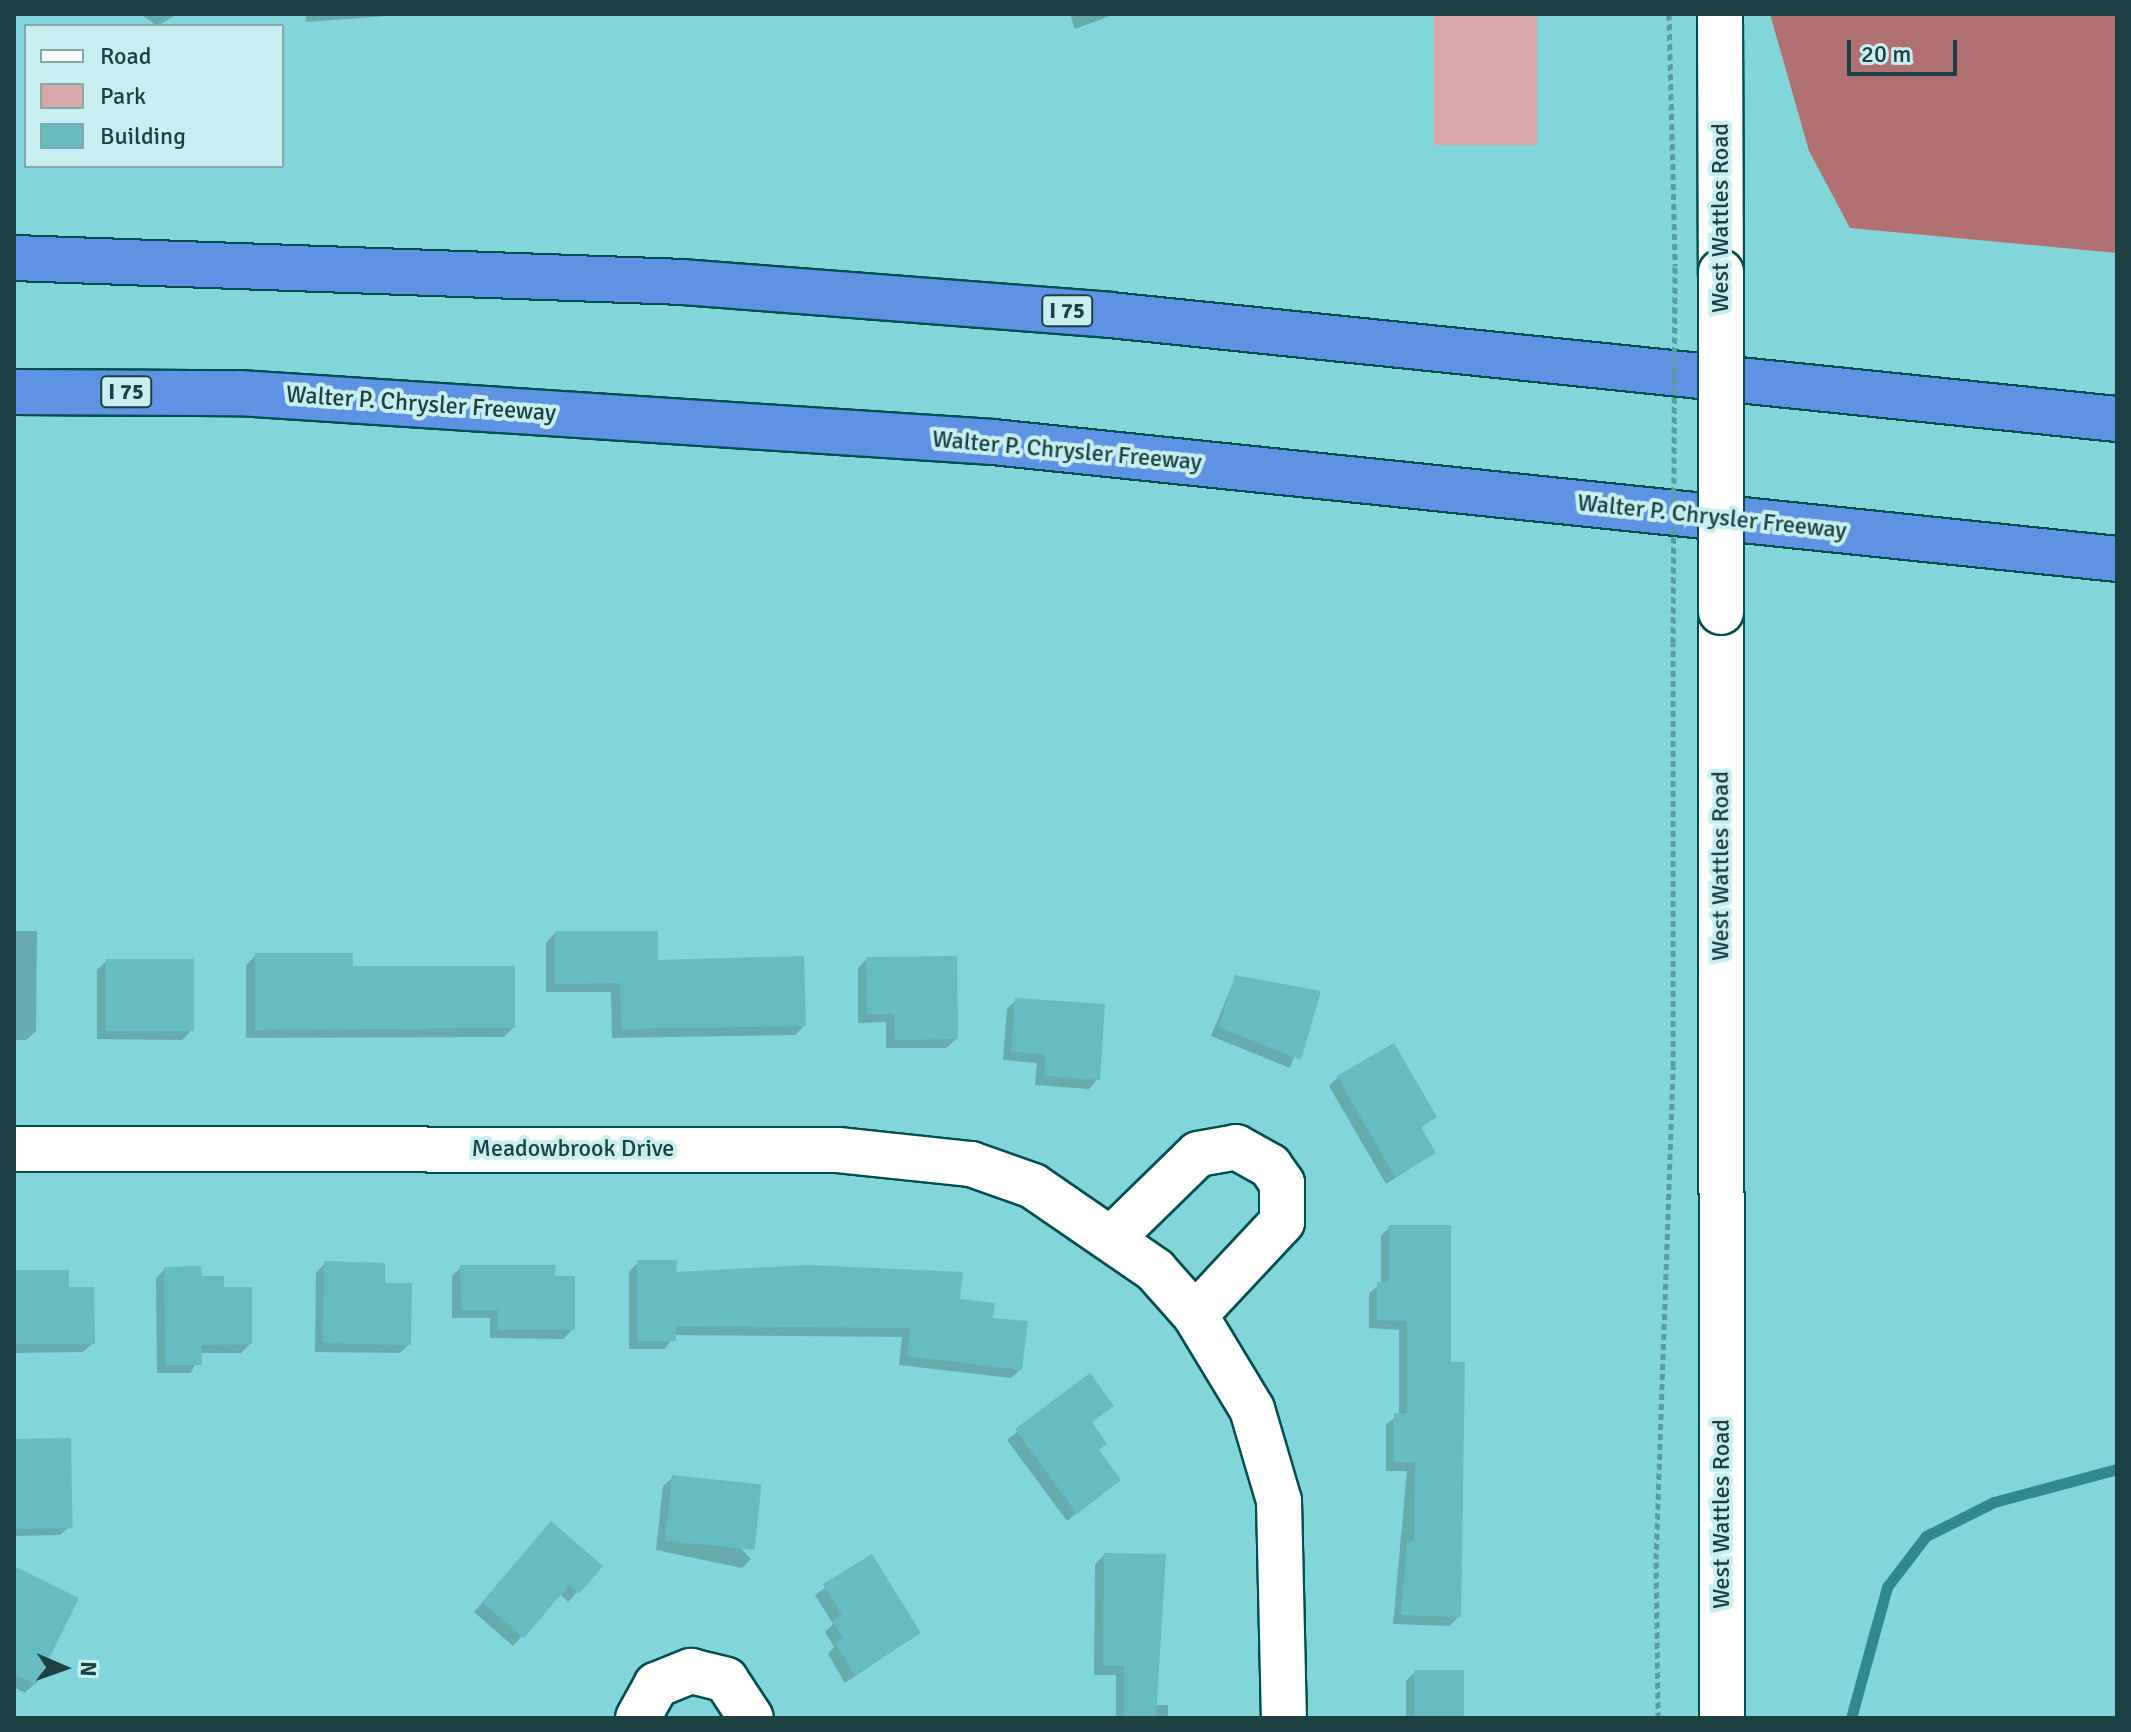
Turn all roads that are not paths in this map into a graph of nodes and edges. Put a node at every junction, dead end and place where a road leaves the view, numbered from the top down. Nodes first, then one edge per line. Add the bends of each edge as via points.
1 (1720, 14) edge
2 (14, 258) edge
3 (14, 392) edge
4 (2117, 419) edge
5 (2117, 559) edge
6 (14, 1149) edge
7 (1114, 1236) junction
8 (1195, 1315) junction
9 (638, 1718) edge
10 (751, 1718) edge
11 (1284, 1718) edge
12 (1722, 1718) edge

1 - 12 street, West Wattles Road, bridge
2 - 4 highway, I 75 via 683,282 1031,308
3 - 5 highway, Walter P. Chrysler Freeway / I 75 via 239,393 993,442
6 - 7 street, Meadowbrook Drive via 866,1153 1004,1174
7 - 8 street, Meadowbrook Drive
7 - 8 street via 1198,1154 1236,1147 1270,1166 1282,1183 1282,1222
8 - 11 street, Meadowbrook Drive via 1252,1409 1279,1501
9 - 10 street via 656,1685 691,1671 726,1680

